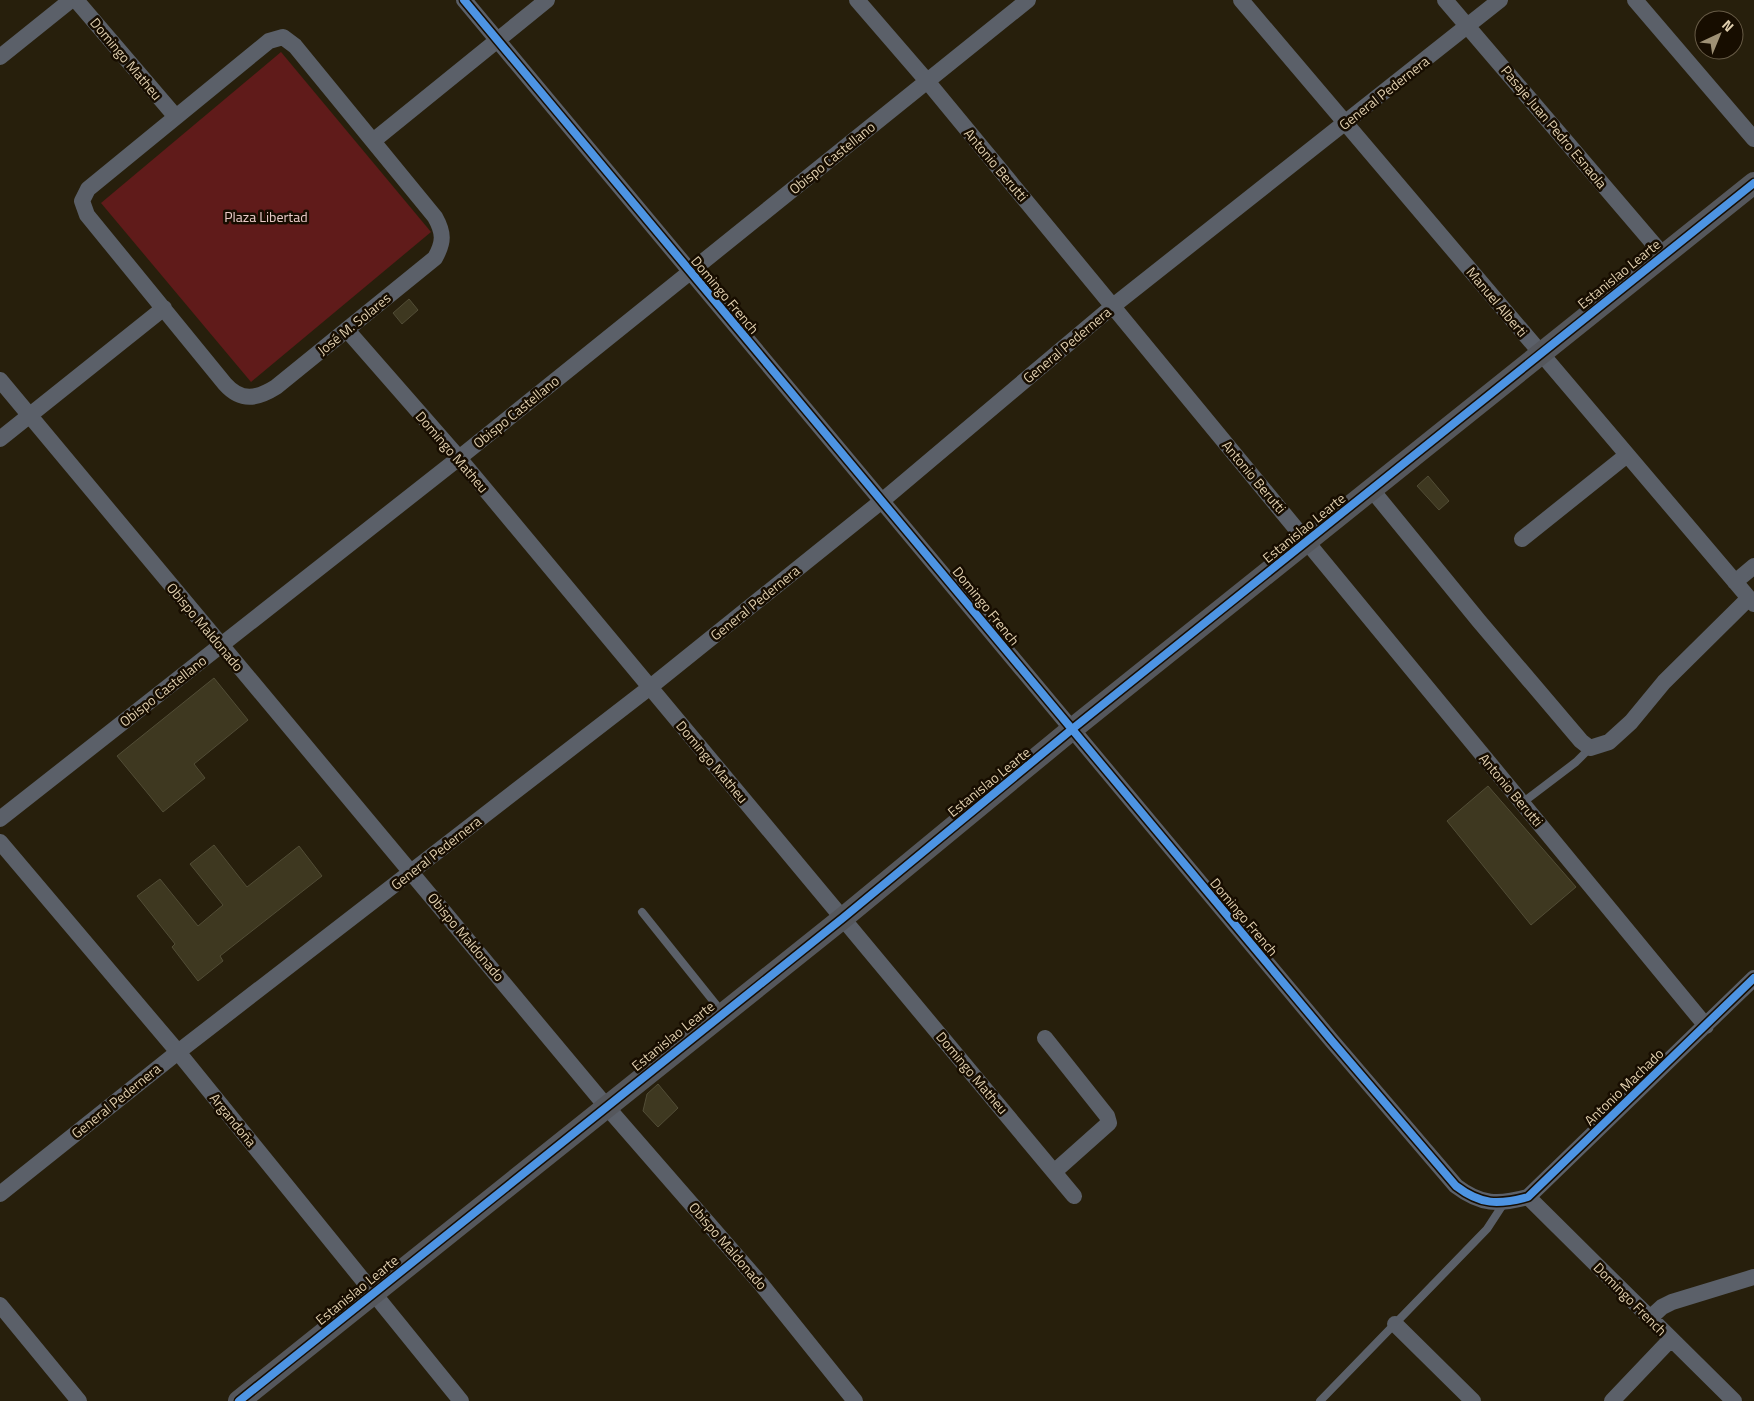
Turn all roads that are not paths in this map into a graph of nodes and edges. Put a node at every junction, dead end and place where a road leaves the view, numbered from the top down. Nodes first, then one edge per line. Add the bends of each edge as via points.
1 (71, 0) edge
2 (76, 0) edge
3 (464, 0) edge
4 (547, 0) edge
5 (857, 0) edge
6 (1028, 0) edge
7 (1241, 0) edge
8 (1445, 0) edge
9 (1500, 0) edge
10 (1635, 0) edge
11 (1468, 26) junction
12 (496, 40) junction
13 (0, 56) edge
14 (927, 81) junction
15 (176, 117) junction
16 (1346, 123) junction
17 (1754, 140) edge
18 (373, 141) junction
19 (1754, 183) edge
20 (1663, 255) junction
21 (690, 274) junction
22 (1113, 306) junction
23 (164, 308) junction
24 (347, 330) junction
25 (1541, 354) junction
26 (0, 380) edge
27 (30, 416) junction
28 (0, 439) edge
29 (1627, 455) junction
30 (459, 458) junction
31 (1372, 490) junction
32 (883, 500) junction
33 (1522, 539) dead end
34 (1308, 541) junction
35 (1754, 566) edge
36 (1735, 582) junction
37 (1752, 601) edge
38 (221, 646) junction
39 (649, 688) junction
40 (1071, 730) junction
41 (1590, 748) junction
42 (1521, 803) junction
43 (0, 819) edge
44 (0, 842) edge
45 (412, 872) junction
46 (642, 912) dead end
47 (843, 918) junction
48 (1754, 978) edge
49 (722, 1013) junction
50 (1706, 1026) junction
51 (1045, 1038) dead end
52 (178, 1052) junction
53 (606, 1106) junction
54 (1054, 1172) junction
55 (0, 1194) edge
56 (1074, 1196) dead end
57 (1528, 1196) junction
58 (1504, 1203) junction
59 (1754, 1277) edge
60 (373, 1293) junction
61 (0, 1305) edge
62 (1650, 1318) junction
63 (1395, 1324) junction
64 (1671, 1339) junction
65 (79, 1401) edge
66 (239, 1401) edge
67 (461, 1401) edge
68 (854, 1401) edge
69 (1320, 1401) edge
70 (1473, 1401) edge
71 (1612, 1401) edge
72 (1734, 1401) edge

1 - 13 street
2 - 15 street, Domingo Matheu
3 - 12 street, Domingo French
4 - 12 street
5 - 14 street, Antonio Berutti
6 - 14 street, Obispo Castellano
7 - 16 street, Manuel Alberti
8 - 11 street, Pasaje Juan Pedro Esnaola
9 - 11 street, General Pedernera
10 - 17 street
11 - 16 street, General Pedernera
11 - 20 street, Pasaje Juan Pedro Esnaola
12 - 18 street
12 - 21 street, Domingo French
14 - 21 street, Obispo Castellano
14 - 22 street, Antonio Berutti
15 - 18 street via 269,41 283,36 295,46
15 - 23 street via 88,189 82,201 87,215
16 - 22 street, General Pedernera
16 - 25 street, Manuel Alberti
18 - 24 street, José M. Solares via 435,217 442,230 442,246 435,258
19 - 20 street, Estanislao Learte
20 - 25 street, Estanislao Learte
21 - 30 street, Obispo Castellano
21 - 32 street, Domingo French
22 - 32 street, General Pedernera
22 - 34 street, Antonio Berutti
23 - 24 street, José M. Solares via 232,392 245,398 261,396 276,387
23 - 27 street
24 - 30 street, Domingo Matheu
25 - 29 street, Manuel Alberti
25 - 31 street, Estanislao Learte
26 - 27 street, Obispo Maldonado
27 - 28 street
27 - 38 street, Obispo Maldonado
29 - 33 street
29 - 36 street, Manuel Alberti
30 - 38 street, Obispo Castellano
30 - 39 street, Domingo Matheu
31 - 34 street, Estanislao Learte
31 - 41 street via 1479,621
32 - 39 street, General Pedernera
32 - 40 street, Domingo French
34 - 40 street, Estanislao Learte
34 - 42 street, Antonio Berutti
35 - 36 street
36 - 37 street, Manuel Alberti
37 - 41 street via 1664,682 1631,722 1609,742
38 - 43 street, Obispo Castellano
38 - 45 street, Obispo Maldonado
39 - 45 street, General Pedernera
39 - 47 street, Domingo Matheu
40 - 47 street, Estanislao Learte
40 - 58 street, Domingo French via 1456,1186 1478,1199
41 - 42 lane
42 - 50 street, Antonio Berutti
44 - 52 street, Argandoña
45 - 52 street, General Pedernera
45 - 53 street, Obispo Maldonado
46 - 49 lane
47 - 49 street, Estanislao Learte
47 - 54 street, Domingo Matheu
48 - 50 street, Antonio Machado
49 - 53 street, Estanislao Learte
50 - 57 street, Antonio Machado
51 - 54 street via 1107,1116 1109,1123
52 - 55 street, General Pedernera
52 - 60 street, Argandoña
53 - 60 street, Estanislao Learte
53 - 68 street, Obispo Maldonado via 746,1265
54 - 56 street, Domingo Matheu
57 - 58 street, Antonio Machado
57 - 62 street, Domingo French
58 - 63 lane via 1487,1229
59 - 62 street via 1672,1302
60 - 66 street, Estanislao Learte
60 - 67 street, Argandoña
61 - 65 street
62 - 64 street, Domingo French
63 - 69 lane
63 - 70 street
64 - 71 street
64 - 72 street, Domingo French

